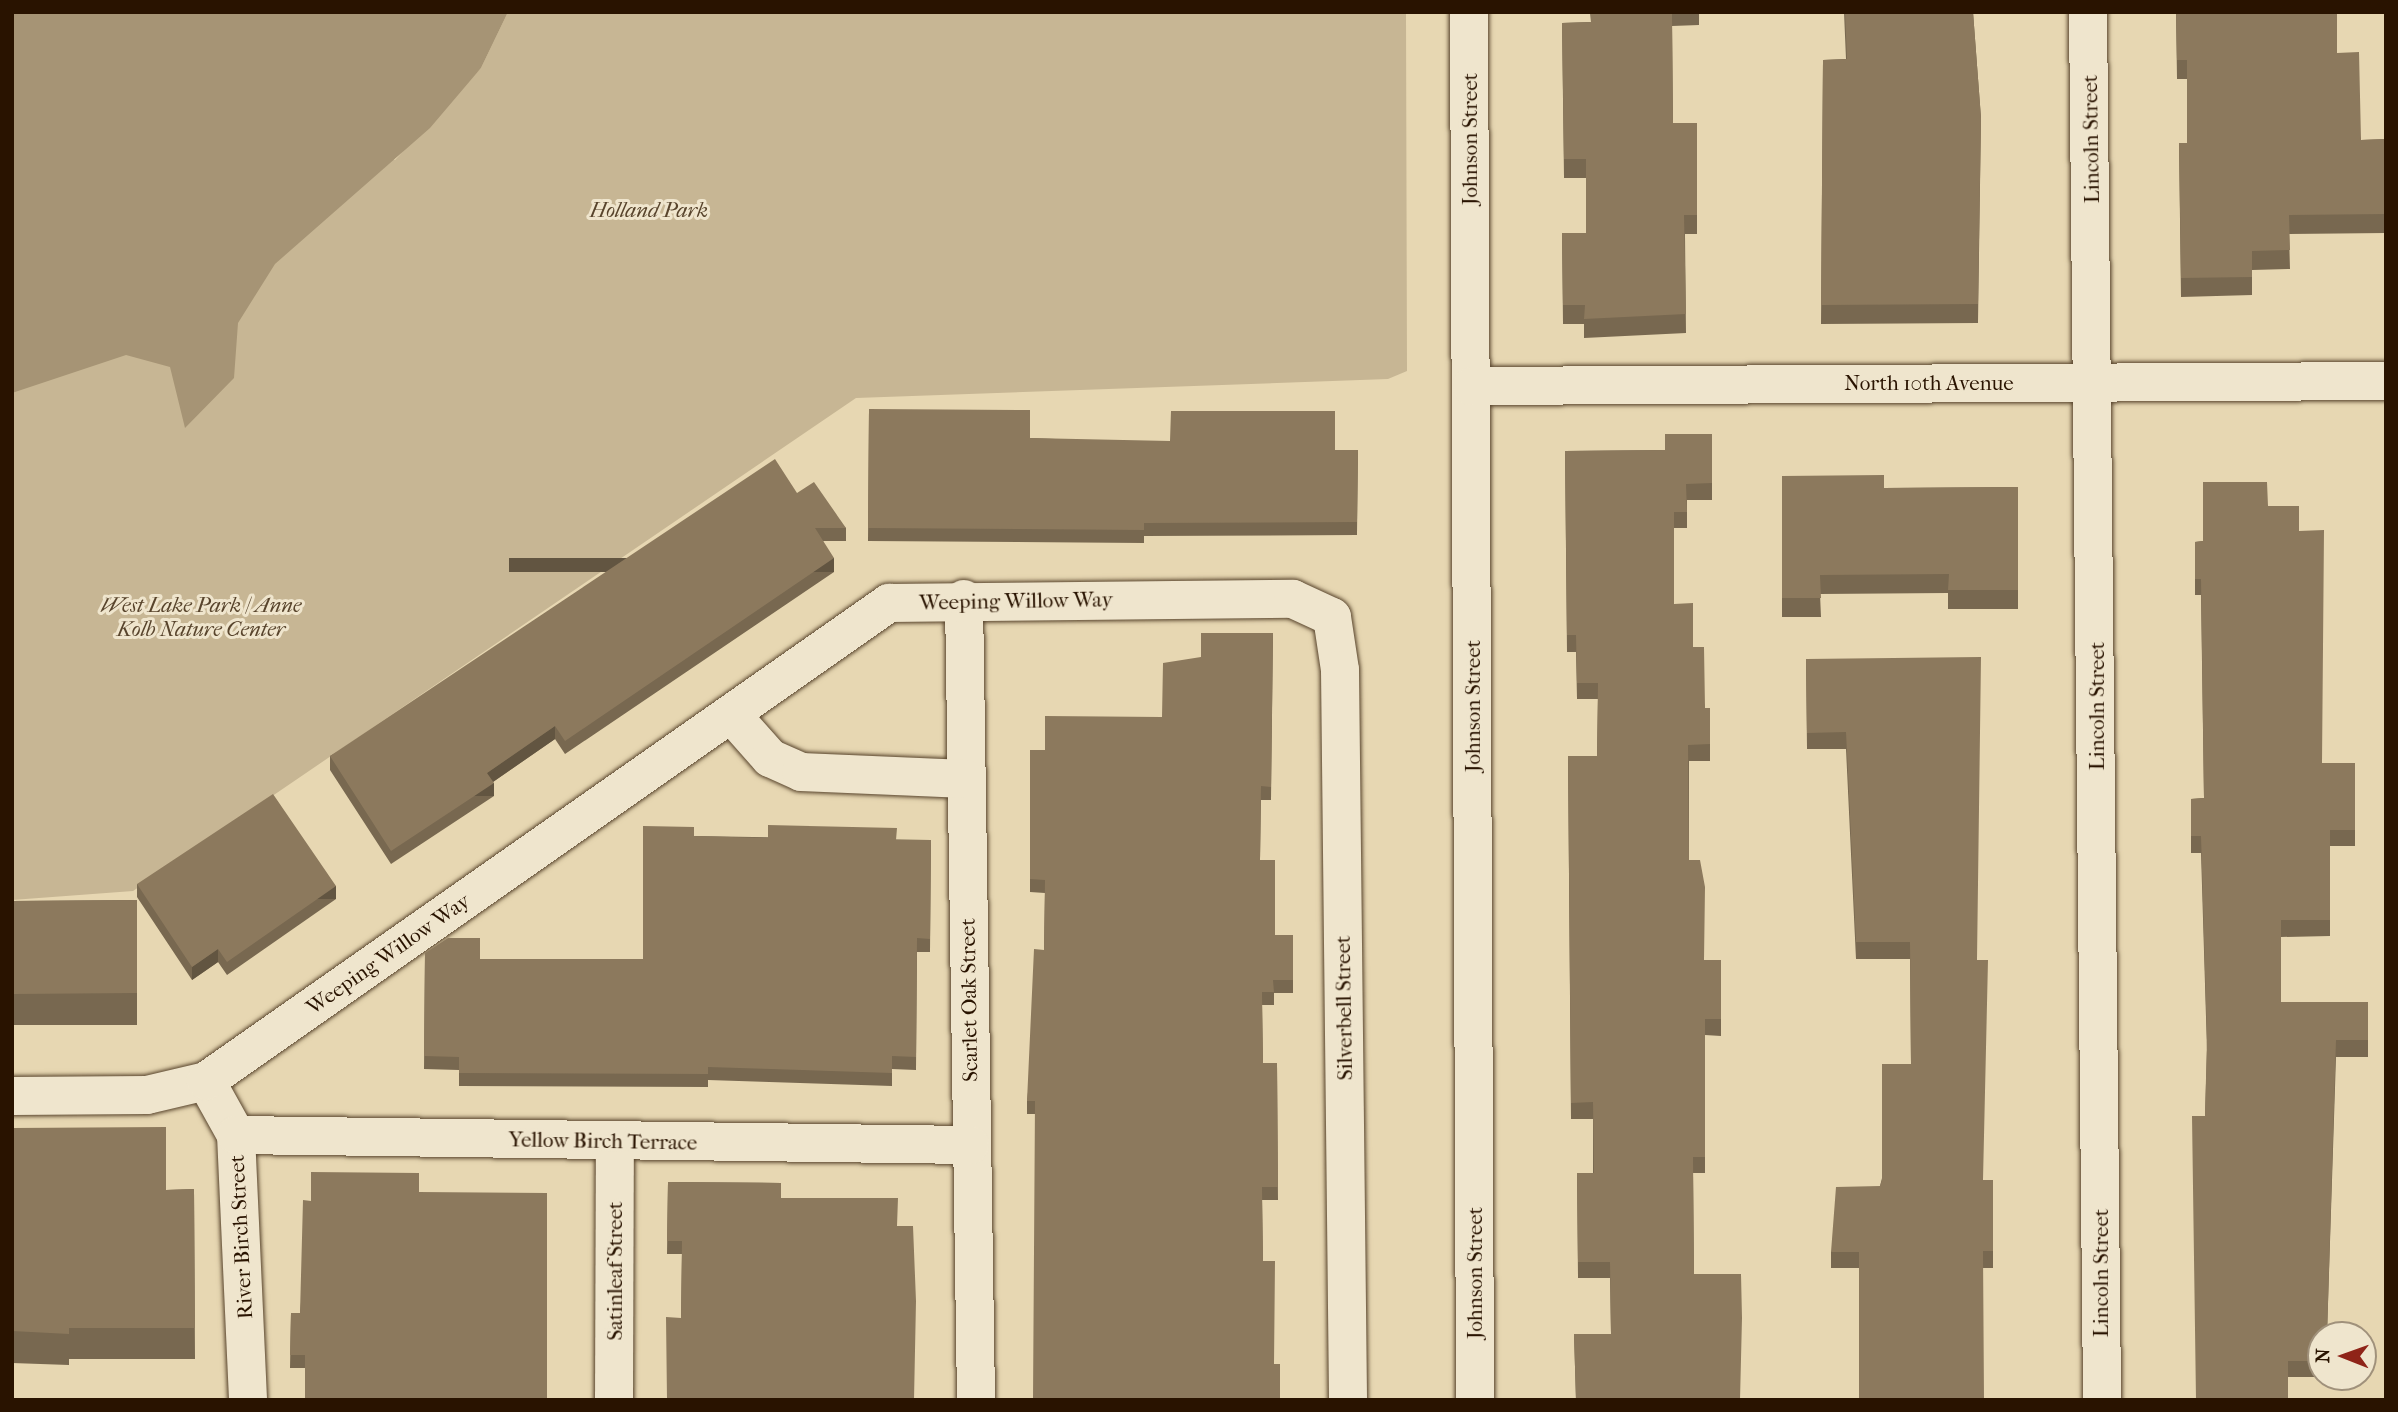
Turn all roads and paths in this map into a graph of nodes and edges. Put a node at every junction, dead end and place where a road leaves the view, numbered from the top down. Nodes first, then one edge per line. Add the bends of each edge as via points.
1 (1469, 12) edge
2 (2088, 12) edge
3 (2095, 381) junction
4 (2386, 381) edge
5 (1472, 386) junction
6 (964, 599) junction
7 (1332, 617) joint
8 (731, 714) junction
9 (966, 779) junction
10 (206, 1081) junction
11 (12, 1096) edge
12 (236, 1135) junction
13 (615, 1142) junction
14 (970, 1145) junction
15 (248, 1400) edge
16 (614, 1400) edge
17 (976, 1400) edge
18 (1348, 1400) edge
19 (1475, 1400) edge
20 (2102, 1400) edge

1 - 5 street, Johnson Street
2 - 3 street, Lincoln Street
3 - 4 street, North 10th Avenue
3 - 5 street, North 10th Avenue
3 - 20 street, Lincoln Street
5 - 19 street, Johnson Street
6 - 7 street, Weeping Willow Way via 1293,600
6 - 8 street, Weeping Willow Way via 889,603
6 - 9 street, Scarlet Oak Street
7 - 18 street, Silverbell Street via 1340,670
8 - 9 street via 770,758 800,772
8 - 10 street, Weeping Willow Way
9 - 14 street, Scarlet Oak Street
10 - 11 street, Weeping Willow Way via 147,1095
10 - 12 street, River Birch Street
12 - 13 street, Yellow Birch Terrace
12 - 15 street, River Birch Street
13 - 14 street, Yellow Birch Terrace
13 - 16 street, Satinleaf Street
14 - 17 street, Scarlet Oak Street

